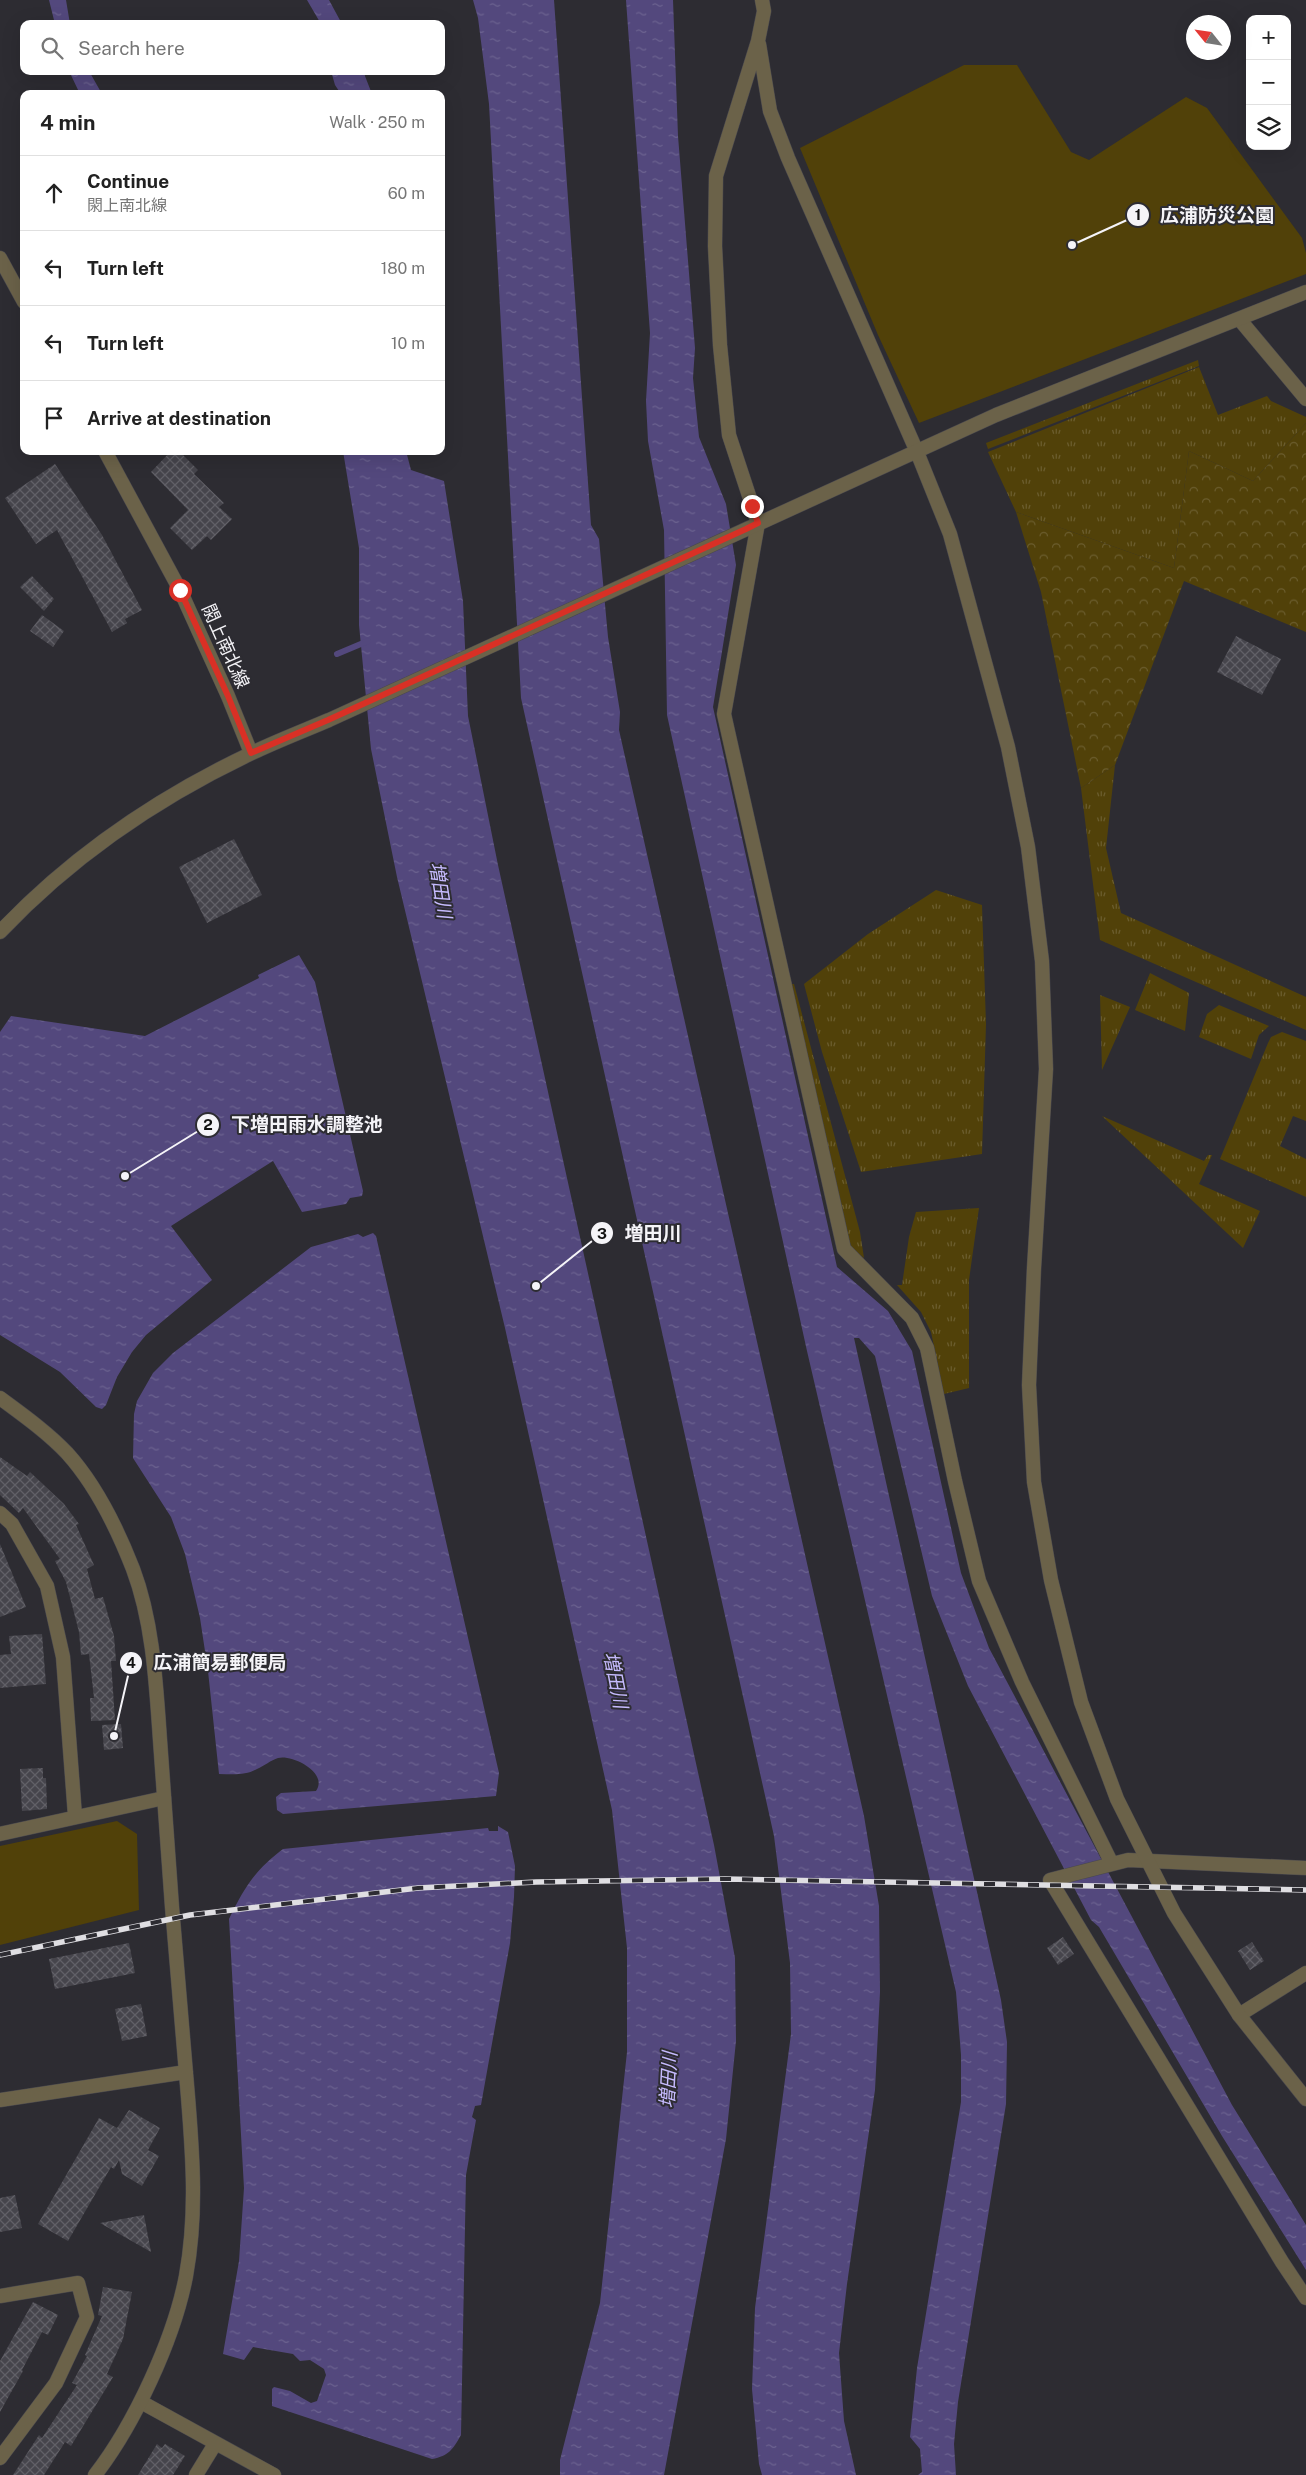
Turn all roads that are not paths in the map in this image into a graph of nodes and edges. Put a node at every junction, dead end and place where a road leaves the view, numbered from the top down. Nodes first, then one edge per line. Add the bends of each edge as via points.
1 (762, 0) edge
2 (758, 41) junction
3 (0, 258) edge
4 (1306, 292) edge
5 (20, 295) edge
6 (1240, 320) junction
7 (1306, 399) edge
8 (917, 452) junction
9 (107, 455) edge
10 (752, 526) junction
11 (251, 753) junction
12 (0, 932) edge
13 (0, 1398) edge
14 (0, 1513) edge
15 (164, 1798) junction
16 (75, 1816) junction
17 (0, 1834) edge
18 (1147, 1859) junction
19 (1109, 1864) junction
20 (1306, 1868) edge
21 (1306, 1973) edge
22 (1239, 2015) junction
23 (186, 2072) junction
24 (1306, 2099) edge
25 (0, 2100) edge
26 (0, 2296) edge
27 (1306, 2298) edge
28 (141, 2402) junction
29 (216, 2444) junction
30 (0, 2458) edge
31 (95, 2475) edge
32 (196, 2475) edge
33 (274, 2475) edge

1 - 2 street via 764,11
2 - 8 street via 770,111 785,150
2 - 10 street via 716,176 715,246 729,434
3 - 5 street
4 - 6 street
6 - 7 street
6 - 8 street via 996,415
8 - 10 street
8 - 18 street via 950,534 1008,747 1028,847 1042,960 1046,1069 1029,1385 1034,1482 1051,1580 1081,1702 1117,1799
9 - 11 street, 閖上南北線 via 180,590
10 - 11 street
10 - 19 street via 724,714 844,1249 912,1318 927,1348 979,1581 1022,1682
11 - 12 street via 134,820 64,871
13 - 15 street via 67,1453 96,1493 130,1562 148,1622
14 - 16 street via 12,1524 47,1586 63,1657
15 - 16 street
15 - 23 street
16 - 17 street
18 - 19 street
18 - 20 street
18 - 22 street via 1174,1913
19 - 27 street via 1050,1880
21 - 22 street
22 - 24 street
23 - 25 street
23 - 28 street via 195,2182 186,2278 164,2347
26 - 30 street via 78,2283 87,2317 56,2383
28 - 29 street
28 - 31 street
29 - 32 street
29 - 33 street

